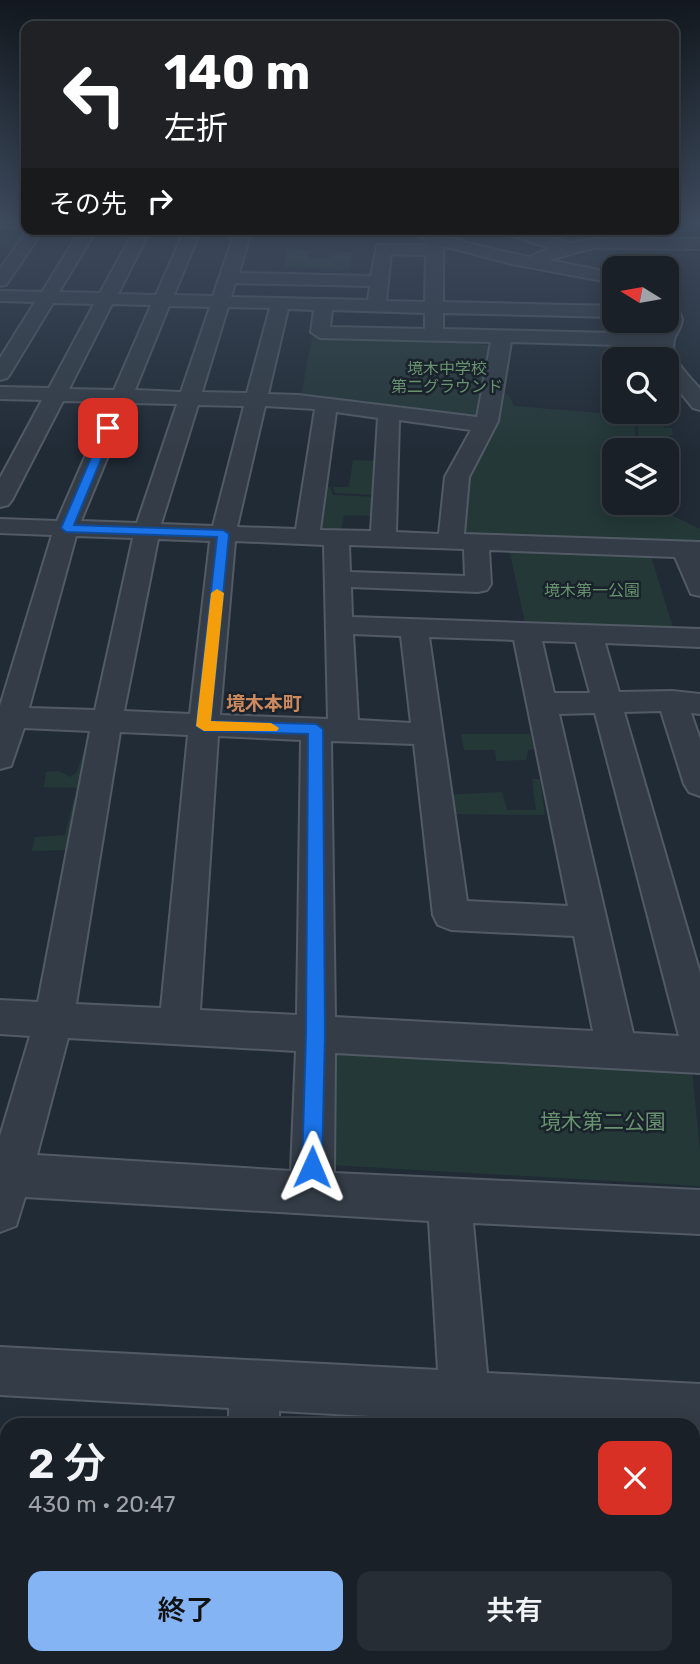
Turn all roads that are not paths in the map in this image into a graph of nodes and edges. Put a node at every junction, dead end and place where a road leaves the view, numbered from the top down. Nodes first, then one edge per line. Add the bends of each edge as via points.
1 (40, 298) edge
2 (48, 298) junction
3 (164, 298) edge
4 (222, 298) edge
5 (378, 298) edge
6 (435, 298) edge
7 (547, 298) edge
8 (107, 299) junction
9 (163, 301) junction
10 (220, 303) junction
11 (280, 304) junction
12 (324, 304) junction
13 (377, 306) junction
14 (435, 307) junction
15 (550, 310) junction
16 (602, 312) edge
17 (669, 333) edge
18 (435, 334) junction
19 (502, 336) junction
20 (664, 340) junction
21 (0, 374) edge
22 (0, 393) edge
23 (56, 395) junction
24 (122, 397) junction
25 (699, 398) edge
26 (188, 399) junction
27 (255, 401) junction
28 (326, 405) junction
29 (389, 413) junction
30 (485, 425) junction
31 (0, 500) edge
32 (0, 526) edge
33 (66, 528) junction
34 (147, 531) junction
35 (223, 534) junction
36 (307, 536) junction
37 (336, 537) junction
38 (383, 539) junction
39 (463, 542) junction
40 (693, 550) edge
41 (337, 579) junction
42 (700, 588) edge
43 (339, 625) junction
44 (414, 628) junction
45 (526, 632) junction
46 (588, 634) junction
47 (700, 638) edge
48 (686, 702) edge
49 (608, 703) junction
50 (541, 704) junction
51 (5, 718) edge
52 (107, 722) junction
53 (204, 726) junction
54 (329, 729) junction
55 (428, 734) junction
56 (0, 758) edge
57 (700, 784) edge
58 (589, 922) junction
59 (0, 1017) edge
60 (54, 1020) junction
61 (179, 1027) junction
62 (316, 1034) junction
63 (700, 1041) edge
64 (617, 1050) junction
65 (700, 1055) edge
66 (4, 1186) edge
67 (312, 1194) junction
68 (449, 1200) junction
69 (700, 1212) edge
70 (0, 1371) edge
71 (254, 1405) edge
72 (700, 1409) edge
73 (466, 1410) edge

1 - 2 street
2 - 8 street
2 - 21 street
3 - 9 street
4 - 10 street
5 - 13 street
6 - 14 street
7 - 15 street
8 - 9 street
8 - 23 street
9 - 10 street
9 - 24 street
10 - 11 street
10 - 26 street
11 - 12 street
11 - 27 street
12 - 13 street
12 - 18 street via 320,332
13 - 14 street
14 - 15 street via 492,302
14 - 18 street
15 - 16 street
17 - 20 street
18 - 19 street
19 - 20 street
19 - 30 street
20 - 25 street via 669,364
22 - 23 street
23 - 24 street
23 - 31 street
24 - 26 street
24 - 33 street
26 - 27 street
26 - 34 street
27 - 28 street
27 - 35 street
28 - 29 street
28 - 36 street
29 - 30 street
29 - 38 street
30 - 39 street via 457,477
32 - 33 street
33 - 34 street
33 - 51 street
34 - 35 street
34 - 52 street
35 - 36 street
35 - 53 street
36 - 37 street
37 - 38 street
37 - 41 street
38 - 39 street
39 - 40 street
39 - 41 street via 478,584
40 - 42 street
41 - 43 street
43 - 44 street
43 - 54 street
44 - 45 street
44 - 55 street
45 - 46 street
45 - 50 street
46 - 47 street
46 - 49 street
48 - 49 street
48 - 57 street
49 - 50 street
49 - 63 street
50 - 58 street
51 - 52 street
51 - 56 street
52 - 53 street
52 - 60 street
53 - 54 street
53 - 61 street
54 - 55 street
54 - 62 street
55 - 58 street via 451,915
58 - 64 street
59 - 60 street
60 - 61 street
60 - 66 street
61 - 62 street
62 - 64 street
62 - 67 street
64 - 65 street
66 - 67 street
67 - 68 street
68 - 69 street
68 - 73 street
70 - 71 street
71 - 73 street
72 - 73 street

